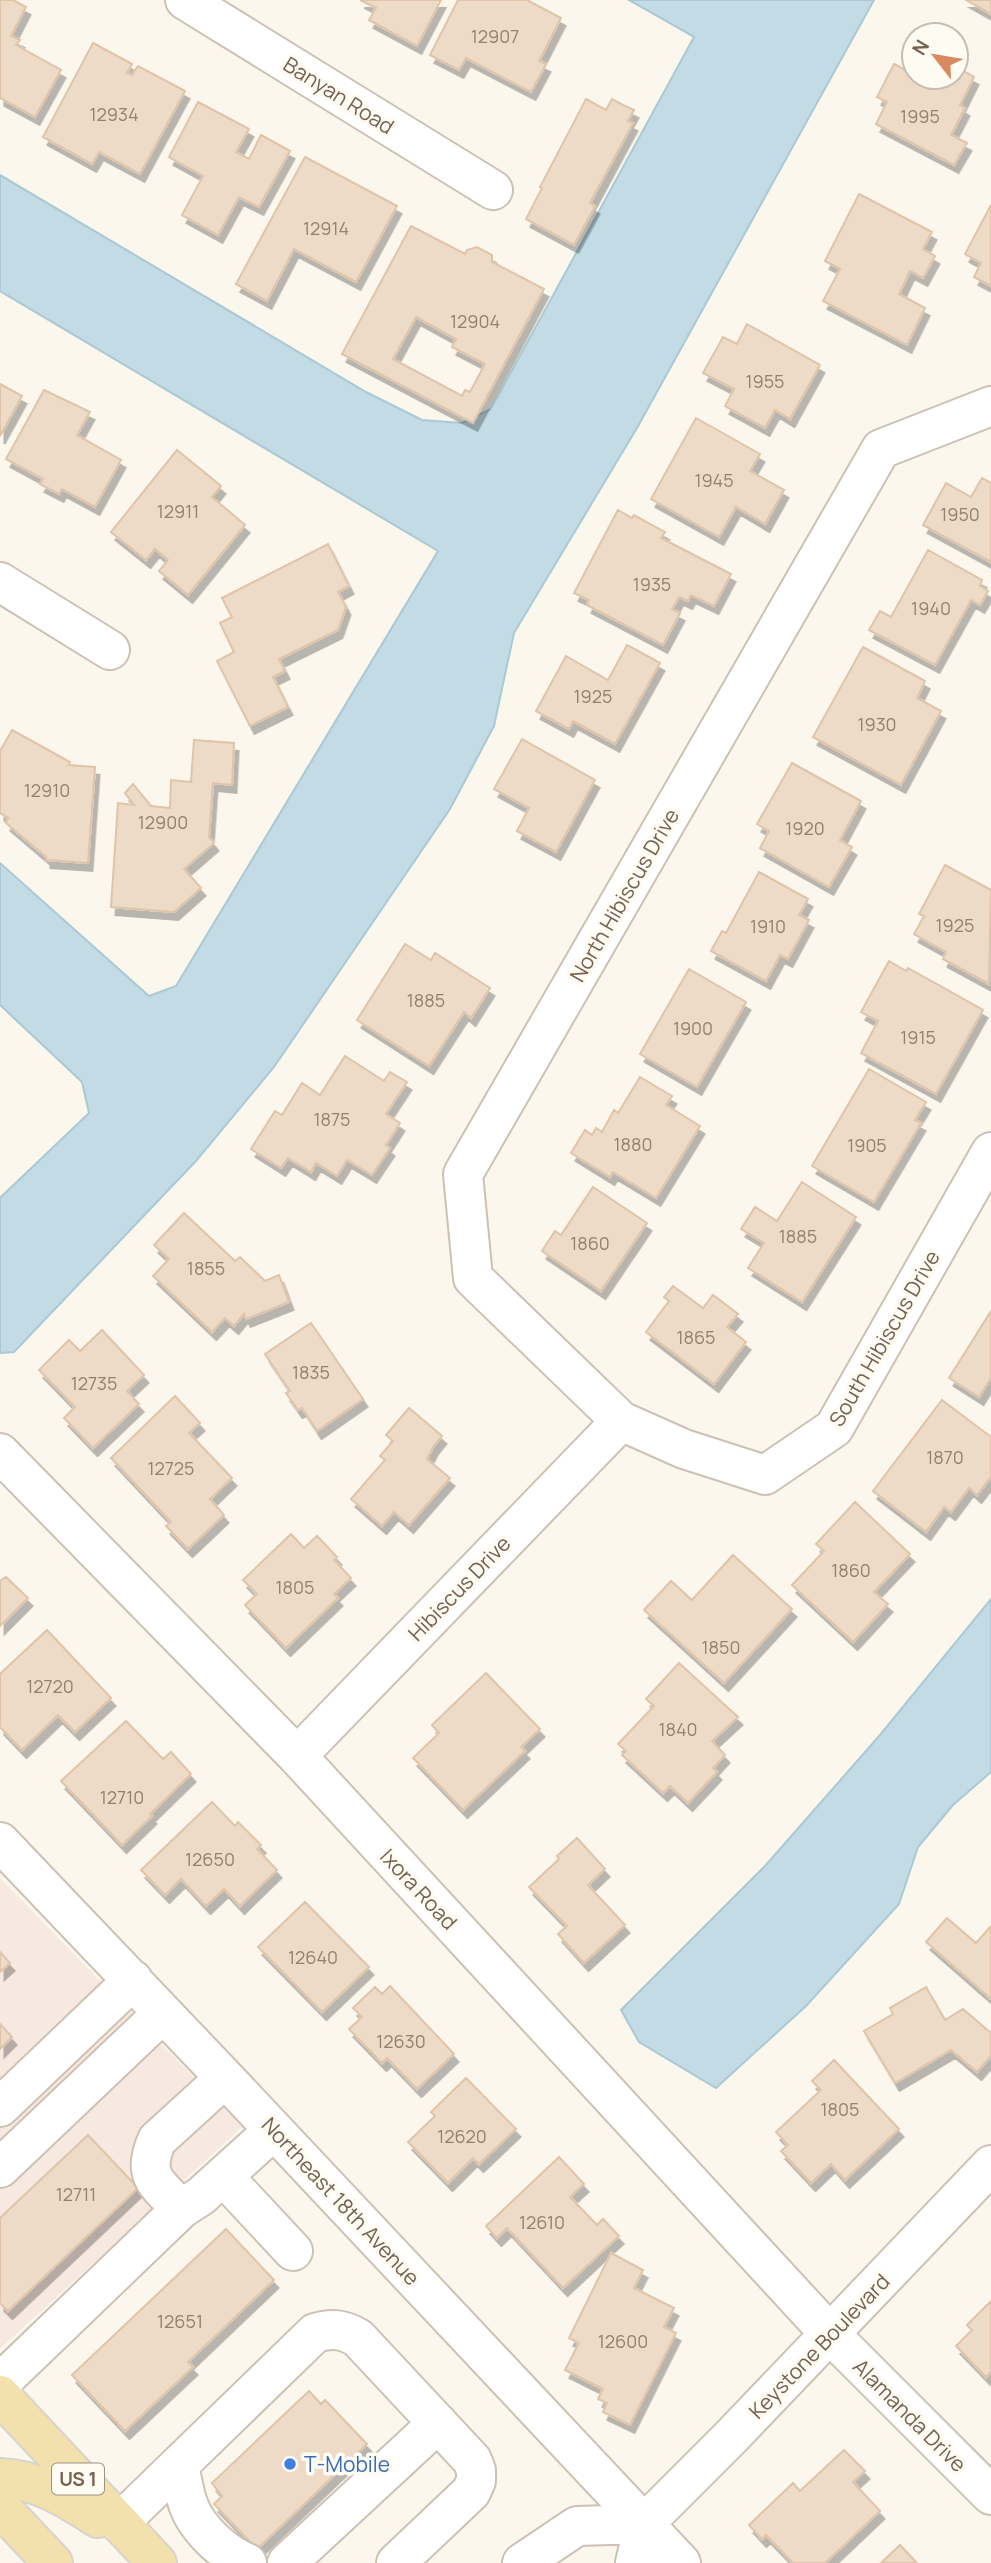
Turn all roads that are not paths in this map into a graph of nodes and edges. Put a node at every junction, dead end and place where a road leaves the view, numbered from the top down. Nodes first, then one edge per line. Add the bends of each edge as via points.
1 (185, 0) edge
2 (493, 190) dead end
3 (991, 406) edge
4 (0, 582) edge
5 (110, 650) dead end
6 (991, 1152) edge
7 (621, 1421) junction
8 (0, 1452) edge
9 (297, 1756) junction
10 (0, 1842) edge
11 (133, 1980) junction
12 (163, 2012) junction
13 (225, 2078) junction
14 (0, 2107) edge
15 (274, 2130) junction
16 (991, 2165) edge
17 (0, 2168) edge
18 (224, 2177) junction
19 (181, 2209) junction
20 (293, 2251) dead end
21 (830, 2334) junction
22 (0, 2383) edge
23 (0, 2395) edge
24 (438, 2423) junction
25 (179, 2466) junction
26 (0, 2479) edge
27 (991, 2495) edge
28 (0, 2507) edge
29 (644, 2524) junction
30 (138, 2543) edge
31 (53, 2563) edge
32 (247, 2563) edge
33 (287, 2563) edge
34 (396, 2563) edge
35 (522, 2563) edge
36 (635, 2563) edge
37 (681, 2563) edge

1 - 2 street, Banyan Road
3 - 7 street, North Hibiscus Drive via 881,449 463,1174 473,1278
4 - 5 street
6 - 7 street, South Hibiscus Drive via 834,1428 765,1475 684,1449
7 - 9 street, Hibiscus Drive
8 - 9 street, Ixora Road
9 - 21 street, Ixora Road
10 - 11 street, Northeast 18th Avenue
11 - 12 street, Northeast 18th Avenue
11 - 14 street
12 - 13 street, Northeast 18th Avenue
12 - 17 street
13 - 15 street, Northeast 18th Avenue
13 - 19 street via 157,2140 152,2151 151,2178
15 - 18 street
15 - 29 street, Northeast 18th Avenue
16 - 21 street, Keystone Boulevard
18 - 19 street
18 - 20 street
19 - 22 street
21 - 27 street, Alamanda Drive
21 - 29 street, Keystone Boulevard
23 - 30 main road, US 1
24 - 25 street via 358,2338 345,2330 330,2329 315,2333
24 - 33 street
24 - 34 street via 472,2460 476,2481 471,2492
25 - 30 street
25 - 32 street via 197,2520 221,2548
26 - 30 main road via 19,2479 62,2495
28 - 31 main road
29 - 35 street via 577,2526
29 - 36 street
29 - 37 street, Northeast 18th Avenue

